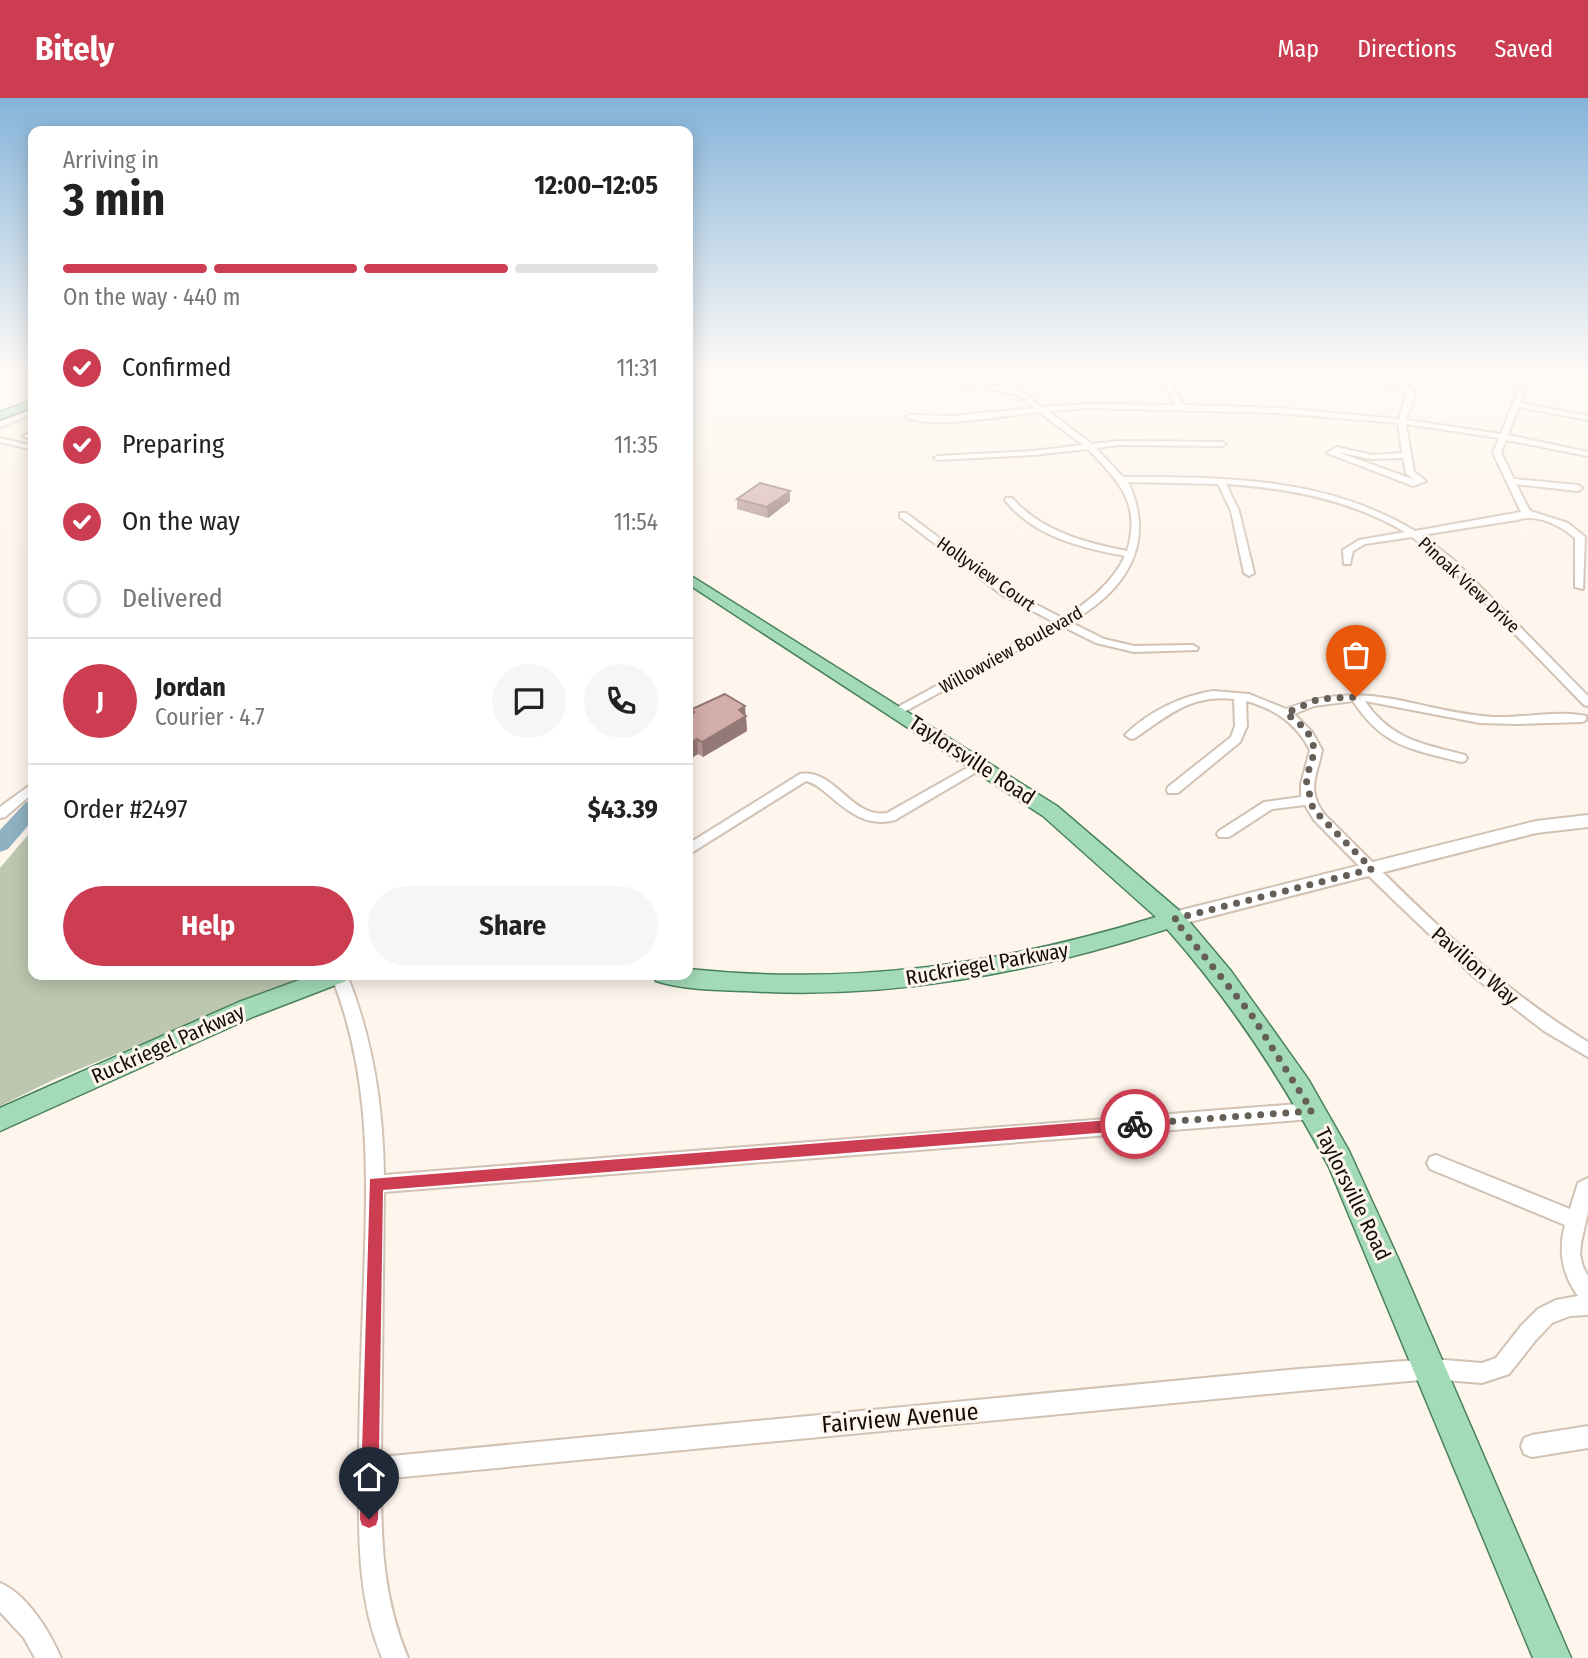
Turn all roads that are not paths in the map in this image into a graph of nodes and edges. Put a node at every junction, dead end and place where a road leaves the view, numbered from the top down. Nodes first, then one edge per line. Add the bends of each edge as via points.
1 (1090, 446) junction
2 (1093, 446) edge
3 (1405, 446) edge
4 (1501, 446) edge
5 (1551, 446) edge
6 (1407, 454) junction
7 (1588, 454) edge
8 (938, 458) dead end
9 (1122, 479) junction
10 (1220, 480) junction
11 (1512, 481) junction
12 (1578, 488) dead end
13 (1009, 500) dead end
14 (1526, 513) junction
15 (903, 515) dead end
16 (1415, 534) junction
17 (1130, 554) junction
18 (1347, 562) dead end
19 (1249, 573) dead end
20 (693, 581) edge
21 (1580, 587) dead end
22 (1064, 623) junction
23 (1193, 648) dead end
24 (1356, 697) junction
25 (1240, 698) junction
26 (1588, 703) edge
27 (898, 711) junction
28 (1286, 713) junction
29 (1582, 718) dead end
30 (1131, 735) dead end
31 (1461, 758) dead end
32 (981, 764) junction
33 (1173, 790) dead end
34 (28, 791) edge
35 (1309, 800) junction
36 (0, 814) edge
37 (1588, 821) edge
38 (1224, 834) dead end
39 (693, 847) edge
40 (1372, 869) junction
41 (1174, 919) junction
42 (693, 978) edge
43 (325, 980) edge
44 (340, 980) edge
45 (1588, 1050) edge
46 (1312, 1111) junction
47 (0, 1120) edge
48 (1436, 1163) dead end
49 (376, 1184) junction
50 (1588, 1187) edge
51 (1577, 1220) junction
52 (1588, 1293) edge
53 (1588, 1306) edge
54 (1431, 1369) junction
55 (1588, 1437) edge
56 (1532, 1446) dead end
57 (370, 1469) junction
58 (0, 1595) edge
59 (48, 1658) edge
60 (395, 1658) edge
61 (1552, 1658) edge

1 - 2 street
1 - 8 street
1 - 9 street, Willowview Boulevard
3 - 6 street
4 - 11 street via 1497,453
5 - 7 street
6 - 6 street via 1410,473 1422,481 1413,483 1331,453 1337,449 1372,457
9 - 10 street, Pinoak View Drive
9 - 17 street, Willowview Boulevard via 1135,514 1136,536
10 - 16 street, Pinoak View Drive via 1314,493 1370,511
10 - 19 street via 1235,511
11 - 12 street
11 - 14 street
13 - 17 street via 1064,536
14 - 16 street
14 - 21 street via 1565,525 1580,537
15 - 22 street, Hollyview Court via 1006,593
16 - 18 street via 1356,544 1348,550
16 - 26 street, Pinoak View Drive via 1458,569
17 - 22 street, Willowview Boulevard via 1102,594
20 - 27 main road, Taylorsville Road
22 - 23 street, Hollyview Court via 1121,647
22 - 27 street, Willowview Boulevard
24 - 28 street via 1319,699
24 - 29 street via 1483,720
24 - 31 street via 1385,734
25 - 28 street
25 - 30 street via 1195,698
25 - 33 street via 1241,726 1236,739
27 - 32 main road, Taylorsville Road
28 - 35 street via 1307,730 1315,750 1306,779
32 - 39 street via 878,820 814,778 804,777
32 - 41 main road, Taylorsville Road via 1090,842
34 - 36 street
35 - 38 street via 1269,805
35 - 40 street, Pavilion Way via 1319,817
37 - 40 main road, Ruckriegel Parkway via 1536,828
40 - 41 main road, Ruckriegel Parkway
40 - 45 street, Pavilion Way via 1477,972
41 - 42 main road, Ruckriegel Parkway via 1048,957 922,978 780,985
41 - 46 main road, Taylorsville Road via 1248,1010
43 - 47 main road, Ruckriegel Parkway via 247,1009
44 - 49 street via 369,1077
46 - 49 street
46 - 54 main road, Taylorsville Road via 1339,1160
48 - 51 street
49 - 57 street
50 - 51 street
51 - 52 street via 1569,1255 1571,1268
53 - 54 street, Fairview Avenue via 1547,1314 1535,1322 1502,1367 1482,1373
54 - 57 street, Fairview Avenue
54 - 61 main road, Taylorsville Road
55 - 56 street
57 - 60 street via 374,1597
58 - 59 street via 33,1629

